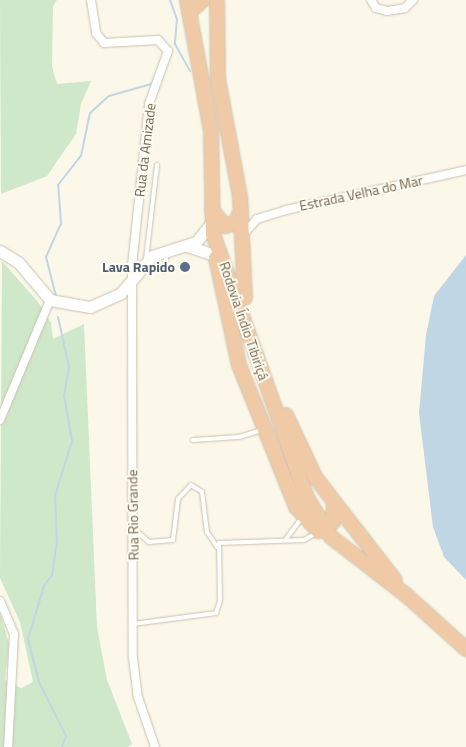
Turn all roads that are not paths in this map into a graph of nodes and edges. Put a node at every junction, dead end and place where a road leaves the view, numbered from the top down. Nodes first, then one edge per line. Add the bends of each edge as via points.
1 (91, 0) edge
2 (210, 0) edge
3 (217, 0) edge
4 (371, 0) edge
5 (413, 0) edge
6 (194, 2) edge
7 (220, 16) junction
8 (157, 165) dead end
9 (466, 170) edge
10 (241, 212) junction
11 (257, 219) junction
12 (212, 222) junction
13 (241, 239) junction
14 (187, 246) junction
15 (166, 250) junction
16 (0, 251) edge
17 (215, 255) junction
18 (146, 261) junction
19 (164, 271) dead end
20 (132, 280) junction
21 (50, 300) junction
22 (0, 420) edge
23 (266, 428) junction
24 (193, 440) dead end
25 (334, 504) junction
26 (302, 516) junction
27 (134, 529) junction
28 (321, 530) junction
29 (286, 540) junction
30 (217, 547) junction
31 (406, 595) junction
32 (0, 601) edge
33 (132, 624) junction
34 (466, 649) edge
35 (8, 747) edge
36 (155, 747) edge

1 - 20 street, Rua da Amizade via 96,33 104,43 158,40 168,51 149,104
2 - 7 highway
3 - 7 highway, Rodovia Índio Tibiriçá
4 - 5 street via 376,8 387,11 405,8
6 - 12 highway, Rodovia Índio Tibiriçá via 195,40 211,131
7 - 10 highway, Rodovia Índio Tibiriçá via 218,79
8 - 18 lane
9 - 11 street, Estrada Velha do Mar
10 - 11 street
10 - 12 highway via 235,223 225,226
10 - 13 highway, Rodovia Índio Tibiriçá
11 - 13 street
12 - 14 street via 202,237
12 - 17 highway
12 - 28 highway, Rodovia Índio Tibiriçá via 296,470
13 - 25 highway, Rodovia Índio Tibiriçá via 243,287 268,367 301,452
14 - 15 street
14 - 17 street
15 - 18 street
15 - 19 lane
16 - 21 street via 19,263
17 - 23 highway via 239,365
18 - 20 street
20 - 21 street via 98,306 76,307
20 - 27 street, Rua Rio Grande
21 - 22 street
23 - 24 lane via 239,437
23 - 26 highway
25 - 28 highway via 335,518
25 - 31 highway, Rodovia Índio Tibiriçá
26 - 28 highway
26 - 29 lane
27 - 30 lane via 149,542 173,540 177,502 191,485 202,492 207,532
27 - 33 street, Rua Rio Grande
28 - 29 lane via 307,539
28 - 31 highway, Rodovia Índio Tibiriçá
29 - 30 lane via 223,542
30 - 33 lane via 220,601 216,613
31 - 34 highway, Rodovia Índio Tibiriçá
32 - 35 street via 14,634
33 - 36 street, Rua Rio Grande via 138,697

